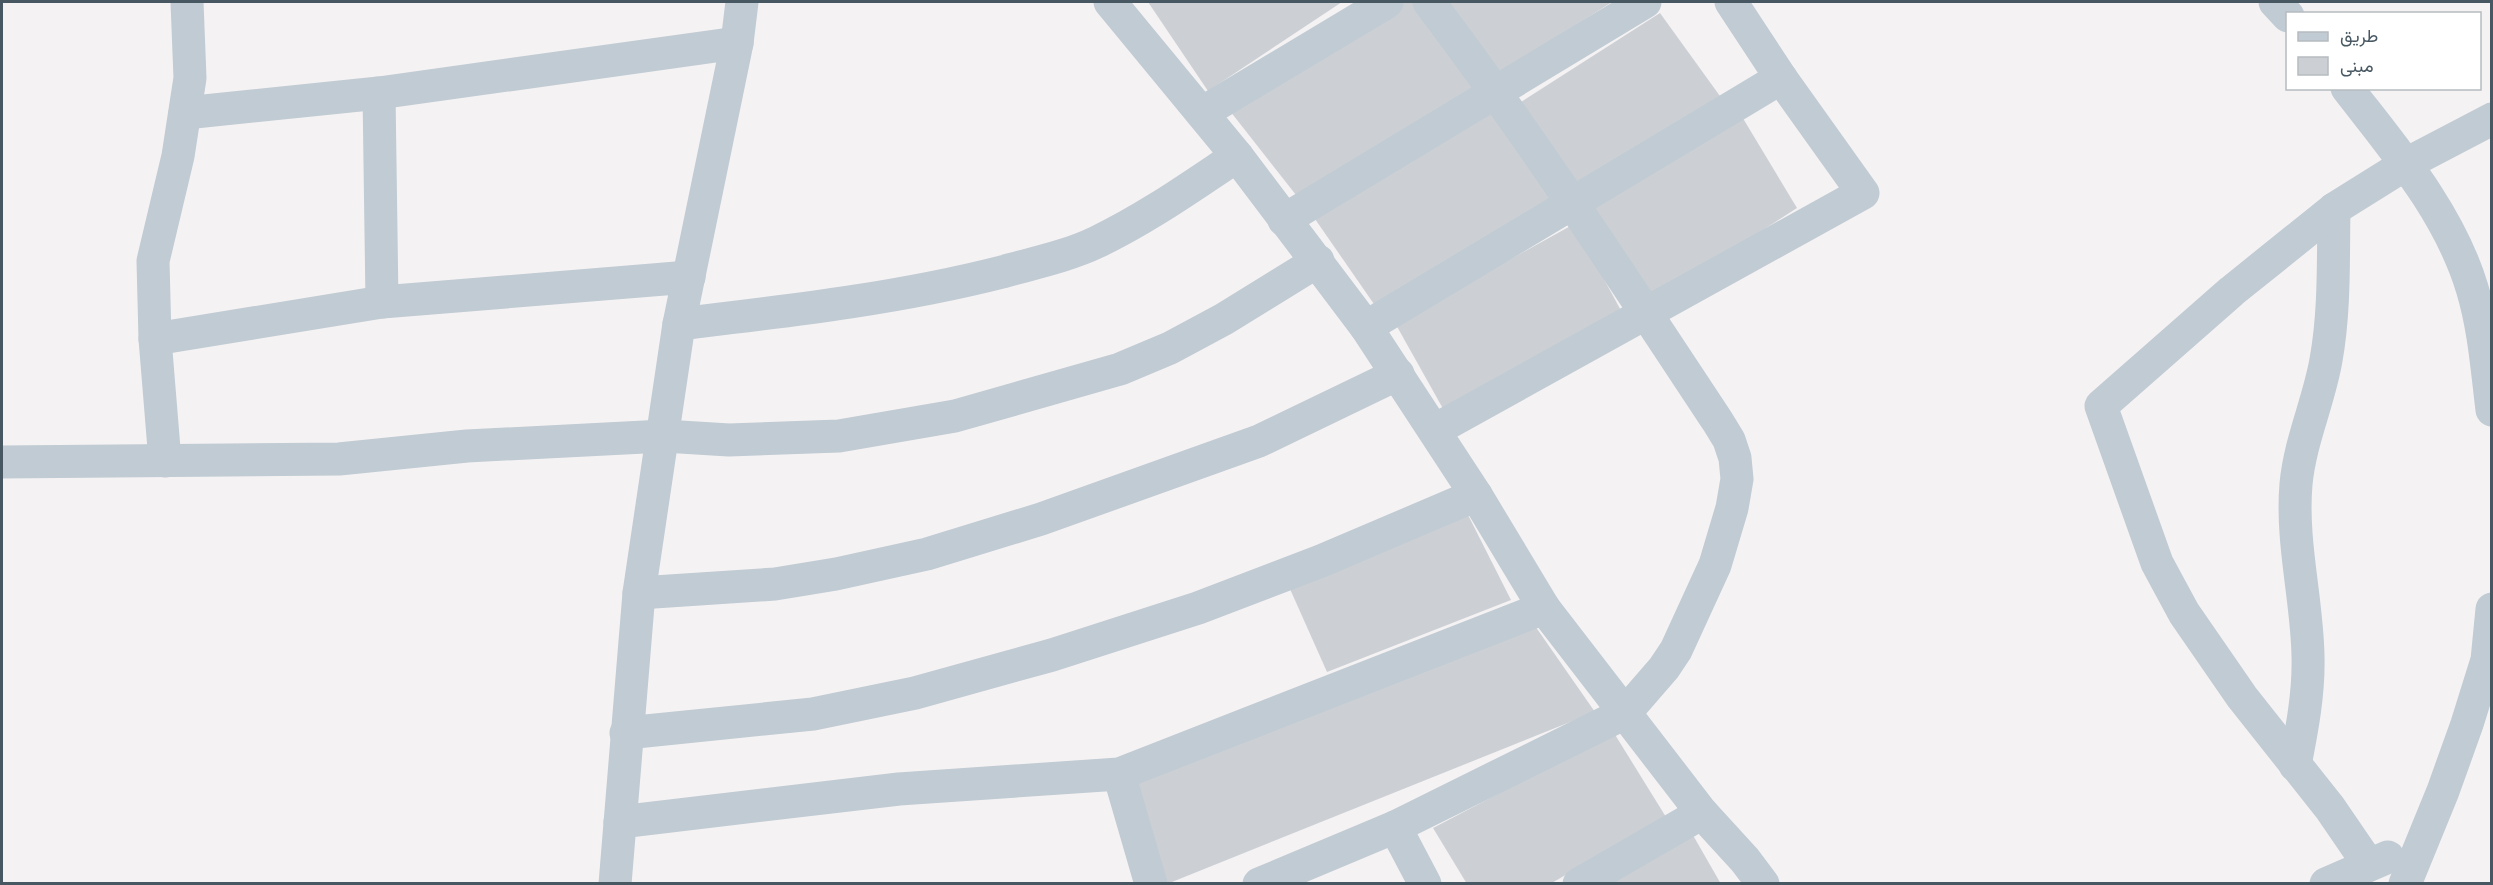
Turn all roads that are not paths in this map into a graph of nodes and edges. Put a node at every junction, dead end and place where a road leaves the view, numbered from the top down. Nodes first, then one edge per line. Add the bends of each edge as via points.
1 (187, 2) edge
2 (742, 2) edge
3 (1387, 2) edge
4 (1429, 2) edge
5 (1645, 2) edge
6 (1731, 2) edge
7 (2276, 2) edge
8 (1117, 4) edge
9 (2286, 14) edge
10 (737, 43) junction
11 (1781, 78) junction
12 (2349, 90) edge
13 (1496, 92) junction
14 (379, 93) junction
15 (185, 113) junction
16 (1202, 113) junction
17 (2492, 119) edge
18 (1237, 156) junction
19 (2406, 164) junction
20 (1573, 202) junction
21 (2334, 209) junction
22 (1284, 220) junction
23 (1318, 261) junction
24 (689, 277) junction
25 (382, 302) junction
26 (1646, 313) junction
27 (679, 324) junction
28 (1366, 327) junction
29 (155, 339) junction
30 (1398, 374) junction
31 (2492, 410) edge
32 (1435, 430) junction
33 (664, 436) junction
34 (165, 461) junction
35 (2, 462) edge
36 (1476, 495) junction
37 (639, 593) junction
38 (1544, 608) junction
39 (2492, 609) edge
40 (1625, 713) junction
41 (626, 733) junction
42 (2295, 765) junction
43 (1119, 774) junction
44 (1702, 813) junction
45 (620, 822) junction
46 (1395, 827) junction
47 (2422, 842) junction
48 (2369, 865) junction
49 (615, 884) edge
50 (1151, 884) edge
51 (1259, 884) edge
52 (1425, 884) edge
53 (1579, 884) edge
54 (1763, 884) edge
55 (2326, 884) edge
56 (2404, 884) edge

1 - 15 street via 190,78
2 - 10 street
3 - 16 street
4 - 13 street
5 - 13 street
6 - 11 street
7 - 9 street
8 - 16 street
10 - 14 street
10 - 24 street
11 - 20 street
11 - 26 street via 1863,193
12 - 19 street
13 - 20 street
13 - 22 street
14 - 15 street
14 - 25 street
15 - 29 street via 153,261
16 - 18 street
17 - 19 street
18 - 22 street
18 - 27 street via 1097,242 1044,261 969,280 824,307
19 - 21 street
19 - 31 street via 2449,232 2472,287
20 - 26 street
20 - 28 street
21 - 42 street via 2332,324 2296,484 2298,556 2308,656 2304,719
21 - 42 street via 2232,291 2101,406 2157,563 2184,613
22 - 23 street
23 - 28 street
23 - 33 street via 1224,320 1170,348 1120,369 955,416 839,436 741,440
24 - 25 street
24 - 27 street
25 - 29 street
26 - 32 street
26 - 40 street via 1729,440 1737,479 1715,565 1693,617 1664,668
27 - 33 street
28 - 30 street
29 - 34 street
30 - 32 street
30 - 37 street via 1259,441 1041,519 927,554 775,584
32 - 36 street
33 - 34 street via 467,446 339,459
33 - 37 street
34 - 35 street
36 - 38 street
36 - 41 street via 1198,608 1052,655 915,693 813,714
37 - 41 street
38 - 40 street
38 - 43 street
39 - 47 street via 2487,660
40 - 44 street
40 - 46 street
41 - 45 street
42 - 48 street via 2330,807
43 - 45 street via 899,789
43 - 50 street
44 - 53 street
44 - 54 street
45 - 49 street
46 - 51 street
46 - 52 street
47 - 48 street
47 - 56 street
48 - 55 street

